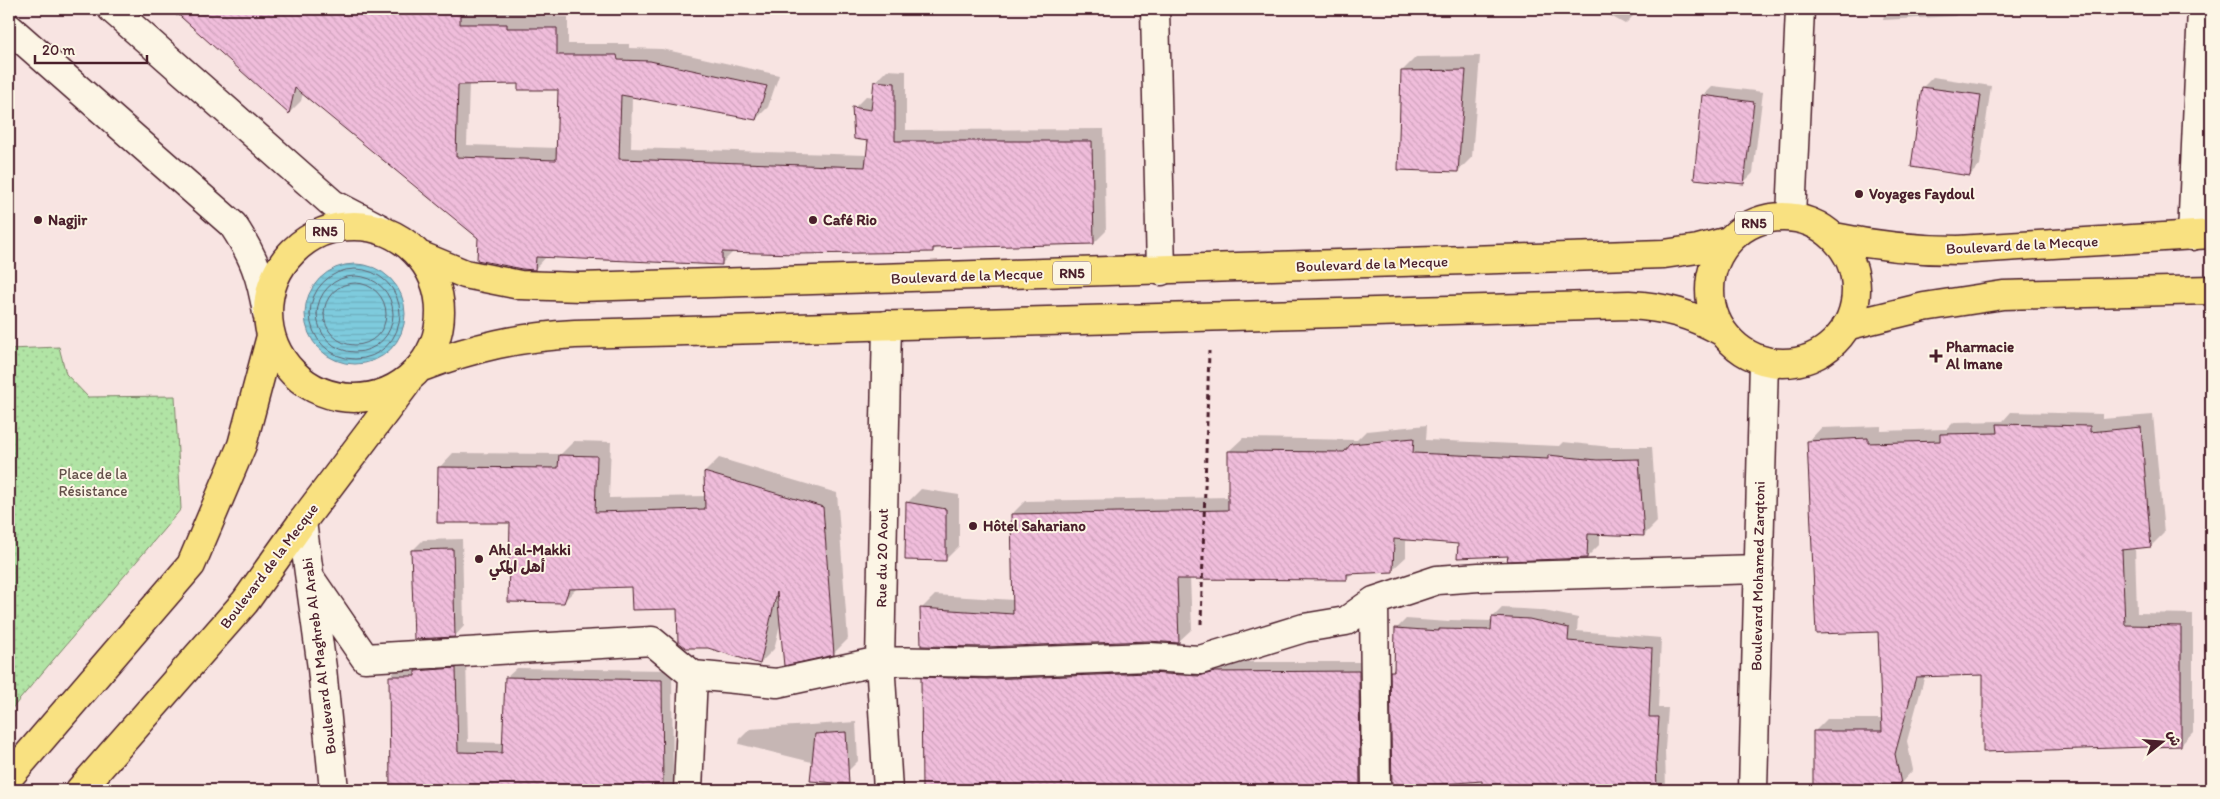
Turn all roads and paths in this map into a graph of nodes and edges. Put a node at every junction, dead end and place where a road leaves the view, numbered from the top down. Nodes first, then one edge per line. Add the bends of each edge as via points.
1 (112, 9) edge
2 (1155, 9) edge
3 (1800, 9) edge
4 (2202, 9) edge
5 (9, 28) edge
6 (1792, 217) junction
7 (380, 229) junction
8 (2201, 235) edge
9 (1834, 238) junction
10 (1728, 241) junction
11 (420, 254) junction
12 (1161, 270) junction
13 (2211, 290) edge
14 (1210, 316) junction
15 (269, 324) junction
16 (887, 325) junction
17 (1846, 326) junction
18 (1723, 332) junction
19 (1764, 361) junction
20 (415, 373) junction
21 (302, 522) junction
22 (1759, 569) junction
23 (310, 578) junction
24 (1374, 601) junction
25 (1200, 660) junction
26 (880, 661) junction
27 (693, 675) junction
28 (9, 777) edge
29 (80, 790) edge
30 (334, 790) edge
31 (688, 790) edge
32 (888, 790) edge
33 (1376, 790) edge
34 (1753, 790) edge

1 - 7 street via 333,204
2 - 12 street
3 - 6 street
4 - 8 street
5 - 15 street via 233,225 250,251 261,280
6 - 9 main road, RN5 via 1814,224
6 - 10 main road, RN5 via 1761,220 1746,226
7 - 11 main road, RN5 via 402,239
7 - 15 main road, RN5 via 358,225 334,227 313,235 300,245 279,268 270,290
8 - 9 main road, Boulevard de la Mecque / RN5 via 1958,250 1876,246
9 - 17 main road, RN5 via 1848,257 1855,280 1855,304
10 - 12 main road, Boulevard de la Mecque / RN5 via 1664,254
10 - 18 main road, RN5 via 1715,262 1710,285 1712,310
11 - 12 main road, Boulevard de la Mecque / RN5 via 465,274 520,285 580,287
11 - 20 main road, RN5 via 433,275 440,298 441,322 434,346
13 - 17 main road via 2003,295 1924,307
14 - 16 main road, RN5
14 - 18 main road, RN5 via 1629,305 1658,307 1686,314
14 - 25 path
15 - 20 main road, RN5 via 283,362 303,382 328,395 356,399 384,394
15 - 28 main road, RN5 via 242,445 191,565
16 - 20 main road, RN5 via 536,336 496,343
16 - 26 street, Rue du 20 Aout
17 - 19 main road, RN5 via 1831,345 1811,358 1788,363
18 - 19 main road, RN5 via 1741,350
19 - 22 street, Boulevard Mohamed Zarqtoni
20 - 21 main road, Boulevard de la Mecque / RN5
21 - 23 street, Boulevard Al Maghreb Al Arabi
21 - 29 main road, Boulevard de la Mecque / RN5 via 245,602
22 - 24 street via 1454,578 1437,580
22 - 34 street, Boulevard Mohamed Zarqtoni
23 - 27 street via 365,658 652,642
23 - 30 street, Boulevard Al Maghreb Al Arabi
24 - 25 street via 1346,621 1304,628
24 - 33 street
25 - 26 street via 1149,657 986,663
26 - 27 street via 777,683
26 - 32 street, Rue du 20 Aout
27 - 31 street

